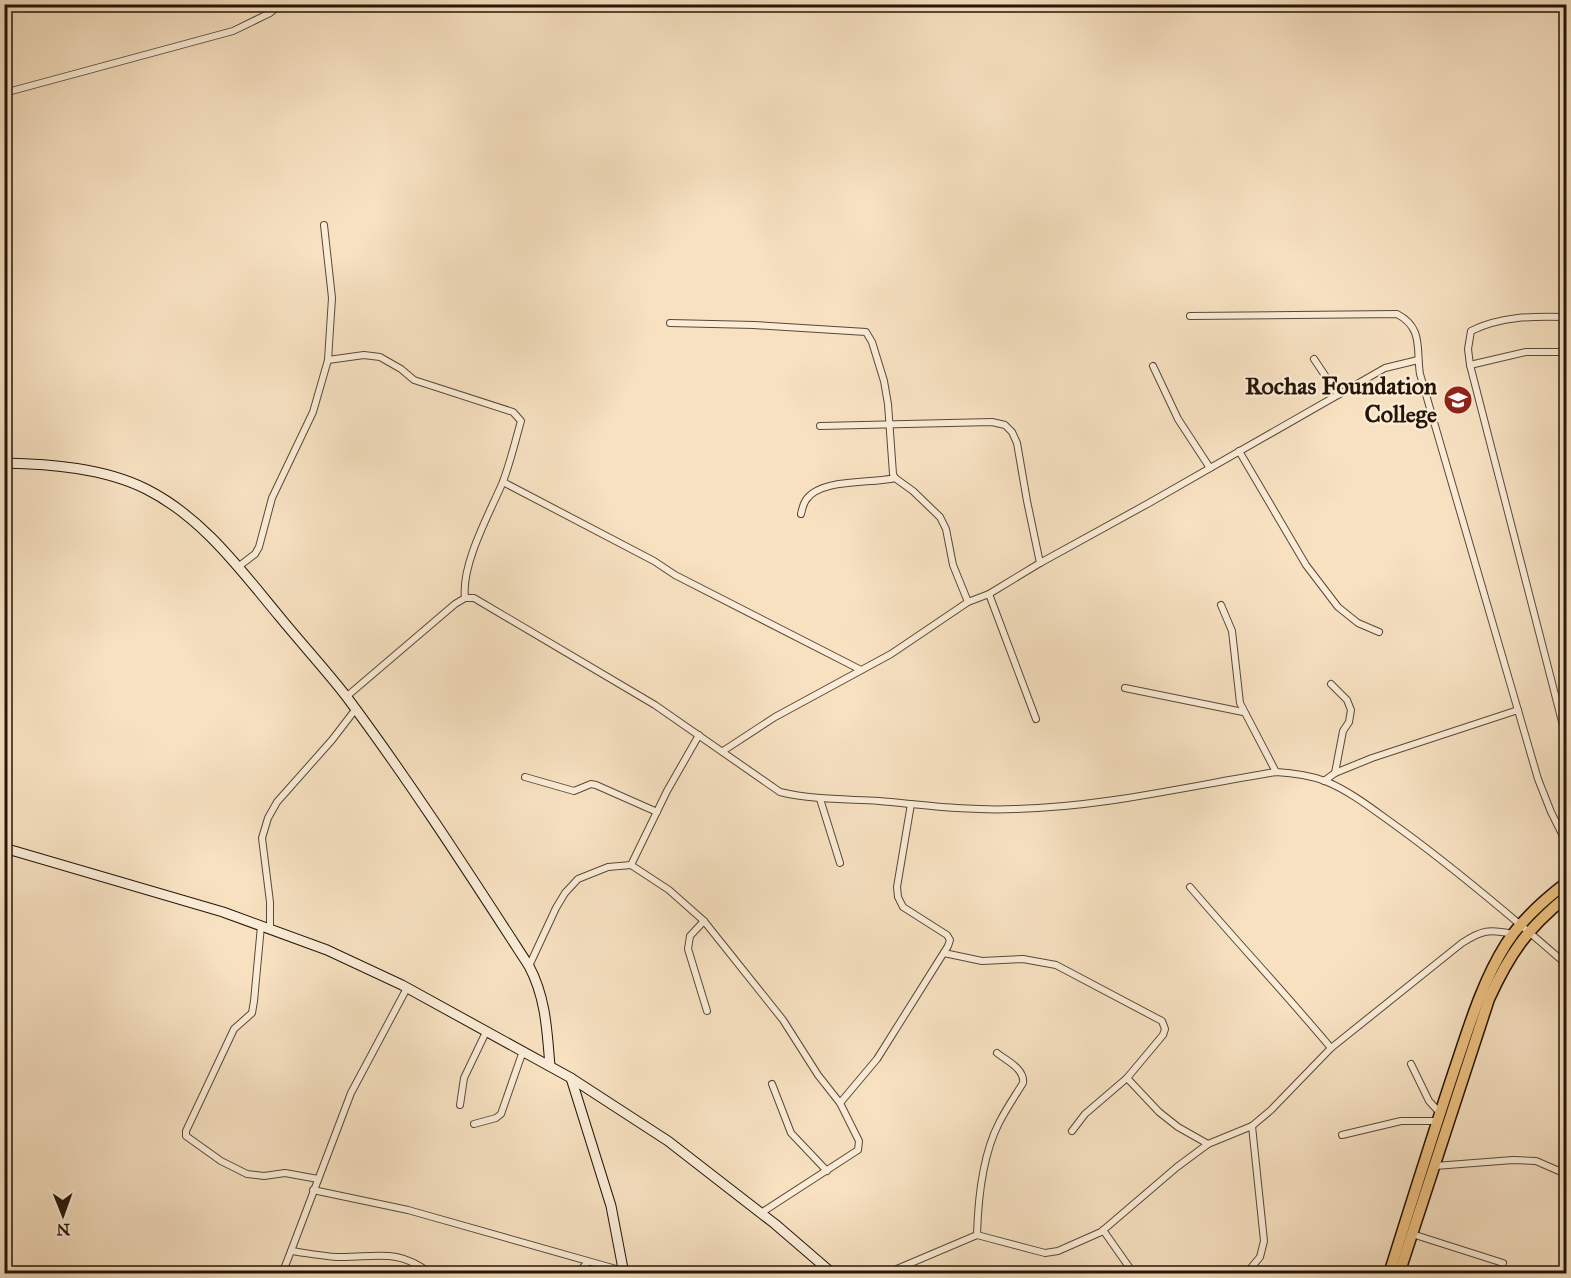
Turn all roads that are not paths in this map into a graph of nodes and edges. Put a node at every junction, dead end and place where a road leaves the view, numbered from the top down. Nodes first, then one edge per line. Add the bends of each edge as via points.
1 (281, 4) edge
2 (4, 93) edge
3 (324, 225) dead end
4 (1190, 316) dead end
5 (1566, 317) edge
6 (669, 323) dead end
7 (1566, 352) edge
8 (1314, 359) dead end
9 (328, 360) junction
10 (1418, 360) junction
11 (1470, 365) junction
12 (1154, 366) dead end
13 (1338, 395) junction
14 (888, 425) junction
15 (820, 426) dead end
16 (1239, 451) junction
17 (4, 463) edge
18 (1210, 468) junction
19 (895, 478) junction
20 (503, 482) junction
21 (801, 514) dead end
22 (1040, 563) junction
23 (238, 567) junction
24 (989, 594) junction
25 (465, 598) junction
26 (968, 602) junction
27 (1221, 605) dead end
28 (1379, 632) dead end
29 (861, 670) junction
30 (1331, 684) dead end
31 (1125, 688) dead end
32 (346, 697) junction
33 (355, 710) junction
34 (1518, 710) junction
35 (1243, 712) junction
36 (1036, 719) dead end
37 (699, 735) junction
38 (1566, 737) edge
39 (723, 751) junction
40 (1276, 772) junction
41 (1335, 772) junction
42 (525, 777) dead end
43 (1324, 780) junction
44 (820, 798) junction
45 (911, 804) junction
46 (657, 812) junction
47 (1566, 836) edge
48 (4, 848) edge
49 (840, 863) dead end
50 (631, 865) junction
51 (1566, 883) edge
52 (1190, 886) dead end
53 (1566, 897) edge
54 (704, 921) junction
55 (266, 928) junction
56 (1525, 928) junction
57 (1513, 934) junction
58 (944, 953) junction
59 (1566, 964) edge
60 (529, 966) junction
61 (407, 988) junction
62 (707, 1011) dead end
63 (486, 1032) junction
64 (1331, 1048) junction
65 (523, 1051) junction
66 (997, 1053) dead end
67 (1412, 1064) dead end
68 (550, 1066) junction
69 (571, 1078) junction
70 (1127, 1078) junction
71 (772, 1084) dead end
72 (840, 1103) junction
73 (460, 1105) dead end
74 (1439, 1117) junction
75 (474, 1124) dead end
76 (1252, 1126) junction
77 (1072, 1131) dead end
78 (1342, 1135) dead end
79 (1208, 1144) junction
80 (1435, 1166) junction
81 (828, 1170) junction
82 (1566, 1174) edge
83 (318, 1179) junction
84 (314, 1191) junction
85 (761, 1213) junction
86 (1103, 1230) junction
87 (1412, 1234) junction
88 (977, 1235) junction
89 (291, 1251) junction
90 (588, 1262) junction
91 (1503, 1263) dead end
92 (624, 1272) edge
93 (282, 1274) edge
94 (431, 1274) edge
95 (577, 1274) edge
96 (833, 1274) edge
97 (885, 1274) edge
98 (1134, 1274) edge
99 (1246, 1274) edge
100 (1389, 1274) edge
101 (1399, 1274) edge

1 - 2 street via 233,32
3 - 9 street via 332,298
4 - 10 street via 1397,314 1413,328 1420,347
5 - 11 street via 1513,318 1486,324 1471,332
6 - 14 street via 866,332 884,381
7 - 11 street via 1526,352
8 - 13 street
9 - 20 street via 380,357 414,380 516,414 521,421
9 - 23 street via 313,412 272,498 259,548
10 - 13 street via 1385,368
10 - 34 street
11 - 38 street
12 - 18 street via 1178,419
13 - 16 street
14 - 15 street
14 - 19 street
14 - 22 street via 1005,424 1017,443
16 - 18 street
16 - 28 street via 1306,565 1338,607 1358,623
17 - 23 street via 116,477 147,489 217,541
18 - 22 street
19 - 21 street via 821,488 806,500
19 - 26 street via 940,517
20 - 25 street via 471,562
20 - 29 street
22 - 24 street
23 - 32 street
24 - 26 street
24 - 36 street
25 - 32 street
25 - 37 street via 483,603
26 - 29 street
27 - 35 street via 1232,631
29 - 39 street
30 - 41 street via 1351,710
31 - 35 street
32 - 33 street
33 - 55 street via 277,802 268,818 262,838 270,902
33 - 60 street via 452,847
34 - 41 street
34 - 47 street via 1538,779
35 - 40 street
37 - 39 street
37 - 46 street
39 - 44 street via 780,792
40 - 43 street
40 - 45 street via 1134,798 1045,807 945,808
41 - 43 street
42 - 46 street via 574,791 596,784
43 - 56 street via 1367,805 1438,856
44 - 45 street
44 - 49 street
45 - 58 street via 897,897 903,907 947,935 950,940
46 - 50 street
48 - 55 street
50 - 54 street via 669,890
50 - 60 street via 608,867 578,879 556,908
51 - 56 main road via 1545,899
52 - 64 street
53 - 56 main road
54 - 62 street via 690,936 688,949
54 - 72 street via 783,1020
55 - 61 street via 327,950
55 - 83 street via 252,1012 234,1029 186,1137 247,1174 285,1173
56 - 57 main road
56 - 59 street
56 - 80 main road via 1489,999
57 - 64 street via 1493,930 1478,933 1462,943
57 - 74 main road via 1482,990
58 - 70 street via 982,961 1023,959 1056,964 1162,1022 1166,1029 1163,1035
58 - 72 street via 877,1059
60 - 68 street via 539,984 546,1012
61 - 63 street
61 - 83 street via 351,1093
63 - 65 street
63 - 73 street via 464,1078
64 - 76 street
65 - 68 street
65 - 75 street via 501,1114
66 - 88 street via 1024,1077 998,1125 988,1154
67 - 74 street
68 - 69 street
69 - 85 street via 668,1140
69 - 92 street via 610,1206
70 - 77 street via 1085,1114
70 - 79 street via 1159,1112
71 - 81 street via 791,1132
72 - 81 street via 860,1146
74 - 78 street via 1401,1121
74 - 100 main road
76 - 79 street
76 - 99 street via 1264,1241 1260,1257
79 - 86 street
80 - 82 street via 1536,1161
80 - 87 main road
81 - 85 street
83 - 84 street
84 - 89 street
84 - 90 street via 408,1210
85 - 96 street
86 - 88 street via 1045,1253
86 - 98 street
87 - 91 street
87 - 101 main road
88 - 97 street
89 - 93 street
89 - 94 street via 338,1257 396,1256
90 - 92 street
90 - 95 street

